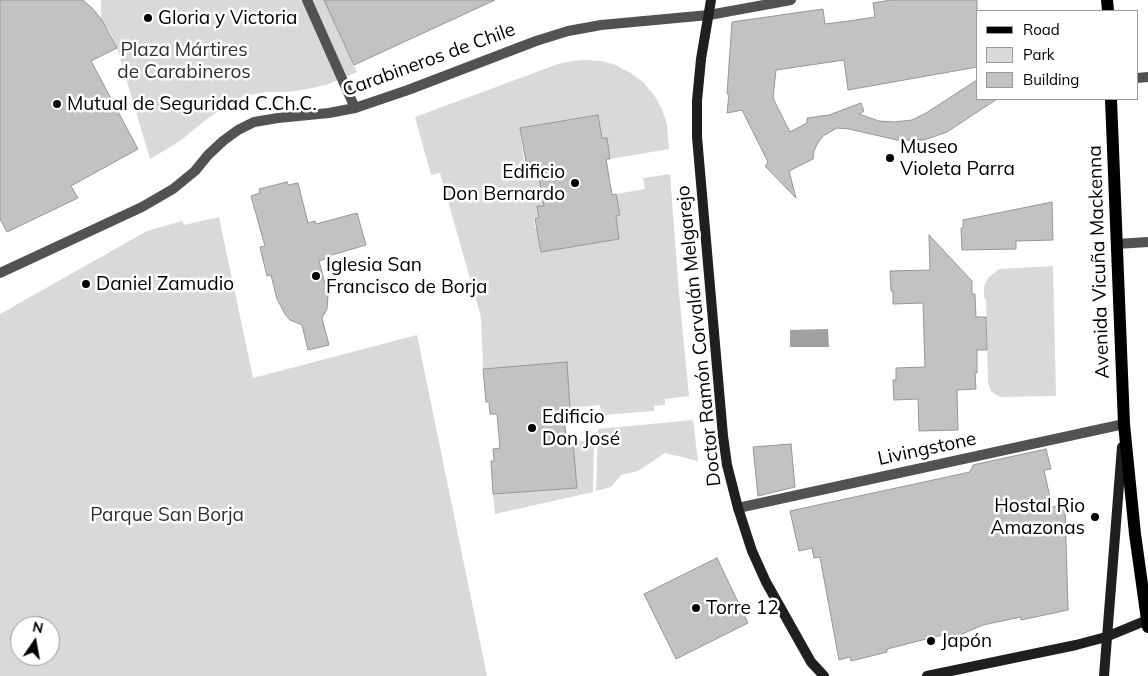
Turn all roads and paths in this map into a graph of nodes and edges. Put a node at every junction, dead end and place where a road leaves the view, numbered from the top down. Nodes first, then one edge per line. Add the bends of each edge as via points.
1 (307, 0) edge
2 (711, 0) edge
3 (791, 0) edge
4 (709, 15) junction
5 (1111, 100) edge
6 (355, 108) junction
7 (1148, 242) edge
8 (1117, 244) junction
9 (0, 273) edge
10 (1124, 424) junction
11 (738, 508) junction
12 (1148, 622) edge
13 (1106, 637) junction
14 (824, 676) edge
15 (927, 676) edge
16 (1104, 676) edge

1 - 6 street
2 - 4 main road, Doctor Ramón Corvalán Melgarejo
3 - 4 street, Carabineros de Chile
4 - 6 street, Carabineros de Chile via 568,30
4 - 11 main road, Doctor Ramón Corvalán Melgarejo via 701,59 697,138 723,436
5 - 8 main road, Avenida Vicuña Mackenna
6 - 9 street, Carabineros de Chile via 254,122 223,141 173,189 142,207
7 - 8 street
8 - 10 main road, Avenida Vicuña Mackenna
10 - 11 street, Livingstone
10 - 12 main road, Avenida Vicuña Mackenna via 1134,534
10 - 13 main road, Avenida Vicuña Mackenna
11 - 14 main road, Doctor Ramón Corvalán Melgarejo via 766,582 811,662
12 - 13 main road
13 - 15 main road
13 - 16 main road, Avenida Vicuña Mackenna

